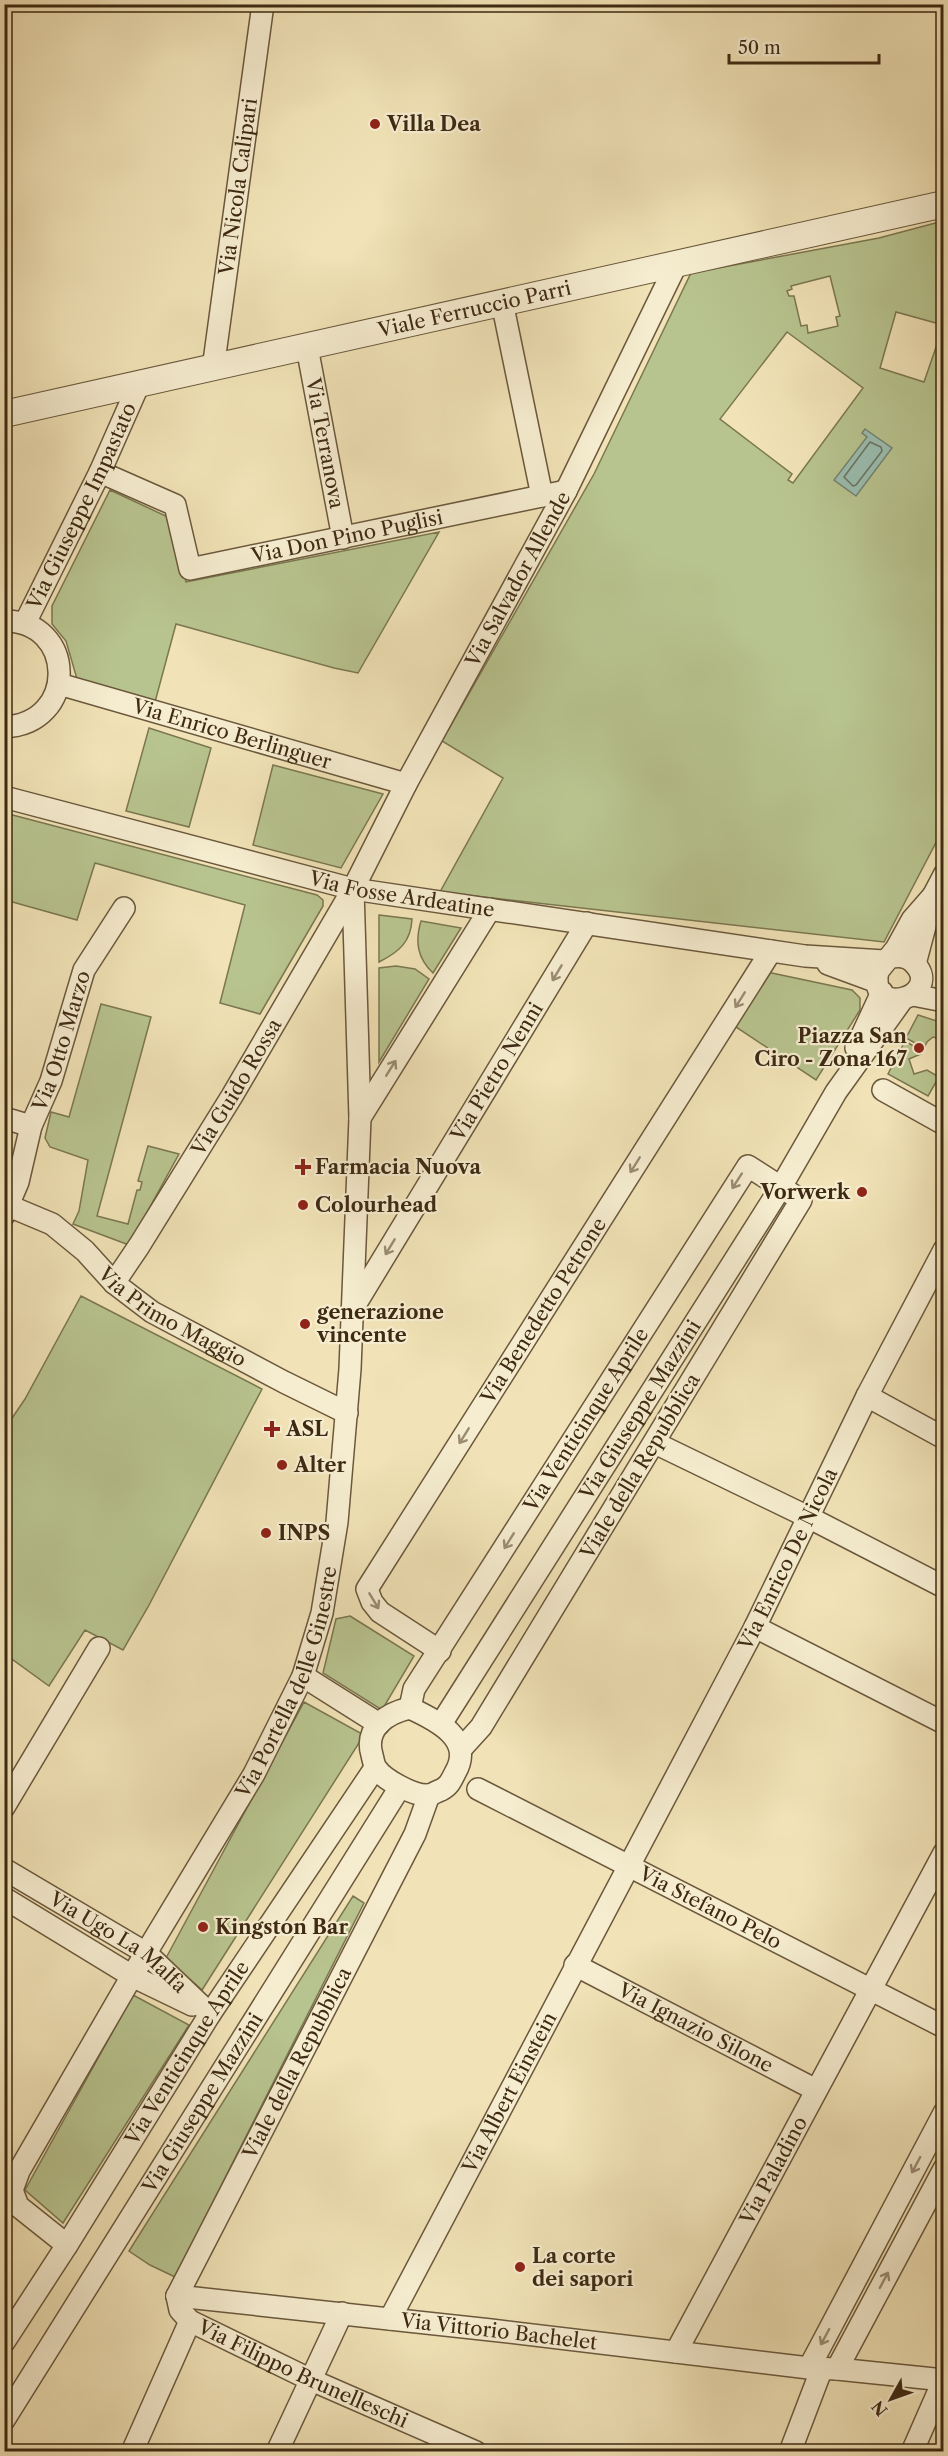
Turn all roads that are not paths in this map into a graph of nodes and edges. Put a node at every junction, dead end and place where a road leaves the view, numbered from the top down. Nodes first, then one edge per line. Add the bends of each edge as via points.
1 (263, 4) edge
2 (944, 204) edge
3 (676, 265) junction
4 (502, 302) junction
5 (307, 347) junction
6 (213, 369) junction
7 (138, 386) junction
8 (4, 414) edge
9 (100, 472) junction
10 (566, 491) junction
11 (542, 496) junction
12 (343, 538) junction
13 (15, 622) edge
14 (59, 684) junction
15 (4, 727) edge
16 (406, 784) junction
17 (4, 797) edge
18 (944, 875) edge
19 (353, 889) junction
20 (933, 896) junction
21 (124, 908) dead end
22 (490, 909) junction
23 (587, 923) junction
24 (771, 951) junction
25 (805, 956) junction
26 (887, 960) junction
27 (918, 969) junction
28 (879, 987) junction
29 (944, 994) edge
30 (908, 998) junction
31 (944, 1001) edge
32 (883, 1090) dead end
33 (836, 1092) junction
34 (4, 1118) edge
35 (360, 1118) junction
36 (944, 1124) edge
37 (31, 1126) junction
38 (781, 1187) junction
39 (7, 1210) edge
40 (944, 1250) edge
41 (114, 1283) junction
42 (351, 1312) junction
43 (867, 1396) junction
44 (347, 1413) junction
45 (944, 1438) edge
46 (655, 1443) junction
47 (808, 1517) junction
48 (944, 1587) edge
49 (754, 1627) junction
50 (99, 1648) dead end
51 (440, 1651) junction
52 (303, 1676) junction
53 (410, 1708) junction
54 (944, 1723) edge
55 (379, 1724) junction
56 (441, 1724) junction
57 (461, 1757) junction
58 (375, 1768) junction
59 (400, 1786) junction
60 (478, 1789) junction
61 (439, 1791) junction
62 (4, 1808) edge
63 (944, 1853) edge
64 (628, 1866) junction
65 (4, 1869) edge
66 (4, 1898) edge
67 (146, 1953) junction
68 (575, 1965) junction
69 (132, 1976) junction
70 (870, 1989) junction
71 (210, 2014) junction
72 (944, 2027) edge
73 (816, 2090) junction
74 (944, 2113) edge
75 (944, 2169) edge
76 (68, 2245) junction
77 (177, 2296) junction
78 (342, 2313) junction
79 (390, 2319) junction
80 (190, 2321) junction
81 (4, 2342) edge
82 (676, 2352) junction
83 (822, 2368) junction
84 (309, 2379) junction
85 (943, 2379) edge
86 (4, 2420) edge
87 (797, 2449) edge
88 (132, 2451) edge
89 (277, 2451) edge
90 (476, 2451) edge
91 (912, 2451) edge

1 - 6 street, Via Nicola Calipari
2 - 3 street, Viale Ferruccio Parri
3 - 4 street, Viale Ferruccio Parri
3 - 10 street, Via Salvador Allende
4 - 5 street, Viale Ferruccio Parri
4 - 11 street
5 - 6 street, Viale Ferruccio Parri
5 - 12 street, Via Terranova
6 - 7 street, Viale Ferruccio Parri
7 - 8 street, Viale Ferruccio Parri
7 - 9 street, Via Giuseppe Impastato
9 - 12 street, Via Don Pino Puglisi via 175,505 190,569
9 - 13 street, Via Giuseppe Impastato
10 - 11 street, Via Don Pino Puglisi
10 - 16 street, Via Salvador Allende
11 - 12 street, Via Don Pino Puglisi
13 - 14 street via 46,637 60,671
14 - 15 street via 48,708 38,717
14 - 16 street, Via Enrico Berlinguer
16 - 19 street, Via Salvador Allende
17 - 19 street, Via Fosse Ardeatine
18 - 20 street
19 - 22 street, Via Fosse Ardeatine
19 - 35 street, Via Portella delle Ginestre
19 - 41 street, Via Guido Rossa via 232,1096
20 - 26 street via 912,920
20 - 27 street
21 - 37 street, Via Otto Marzo via 84,970 51,1081
22 - 23 street, Via Fosse Ardeatine
35 -> 22 street
23 - 24 street, Via Fosse Ardeatine
23 -> 42 street, Via Pietro Nenni
24 - 25 street, Via Fosse Ardeatine
24 -> 51 street, Via Benedetto Petrone via 367,1589 380,1612
25 - 26 street
25 - 28 street
26 - 27 street via 902,956
26 - 28 street via 878,970
27 - 29 street
27 - 30 street via 920,982
28 - 30 street via 891,999
28 - 33 street, Via Giuseppe Mazzini
30 - 31 street
30 - 33 street, Via Giuseppe Mazzini
32 - 36 street
33 - 38 street, Via Giuseppe Mazzini
34 - 37 street
35 - 42 street, Via Portella delle Ginestre
37 - 39 street, Via Otto Marzo
38 - 46 street, Viale della Repubblica via 801,1200
38 -> 51 street, Via Venticinque Aprile via 748,1166
38 - 56 street, Via Giuseppe Mazzini
39 - 41 street, Via Primo Maggio via 52,1224 85,1251
40 - 43 street, Via Enrico De Nicola
41 - 44 street, Via Primo Maggio via 152,1312
42 - 44 street, Via Portella delle Ginestre
43 - 45 street
43 - 47 street, Via Enrico De Nicola
44 - 52 street, Via Portella delle Ginestre via 336,1533 322,1613
46 - 47 street
46 - 57 street, Viale della Repubblica
47 - 48 street
47 - 49 street, Via Enrico De Nicola
49 - 54 street
49 - 64 street, Via Enrico De Nicola
50 - 62 street
51 - 53 street, Via Venticinque Aprile via 414,1689
52 - 55 street
52 - 67 street, Via Portella delle Ginestre via 254,1774
53 - 55 street via 393,1712
53 - 56 street
55 - 58 street via 369,1746
56 - 57 street via 451,1731
57 - 60 street, Via Stefano Pelo
57 - 61 street
58 - 59 street
58 - 71 street, Via Venticinque Aprile
59 - 61 street via 411,1792
59 - 86 street, Via Giuseppe Mazzini
60 - 61 street, Via Stefano Pelo
60 - 64 street, Via Stefano Pelo
61 - 77 street, Viale della Repubblica
63 - 70 street, Via Paladino
64 - 68 street, Via Albert Einstein
64 - 70 street, Via Stefano Pelo
65 - 67 street, Via Ugo La Malfa
66 - 69 street, Via Ugo La Malfa
67 - 69 street, Via Portella delle Ginestre
67 - 71 street, Via Ugo La Malfa
68 - 73 street, Via Ignazio Silone
68 - 79 street, Via Albert Einstein
69 - 71 street, Via Ugo La Malfa
69 - 76 street, Via Portella delle Ginestre via 19,2171 12,2190 18,2206
70 - 72 street, Via Stefano Pelo
70 - 73 street, Via Paladino
71 - 76 street, Via Venticinque Aprile
73 - 82 street, Via Paladino
74 -> 83 street
83 -> 75 street
76 - 81 street, Via Venticinque Aprile
77 - 78 street, Via Vittorio Bachelet
77 - 80 street, Via Filippo Brunelleschi via 180,2310
78 - 79 street, Via Vittorio Bachelet
78 - 84 street
79 - 82 street, Via Vittorio Bachelet
80 - 84 street, Via Filippo Brunelleschi
80 - 88 street
82 - 83 street, Via Vittorio Bachelet
83 - 85 street, Via Vittorio Bachelet
83 - 87 street
84 - 89 street
84 - 90 street, Via Filippo Brunelleschi
85 - 91 street

